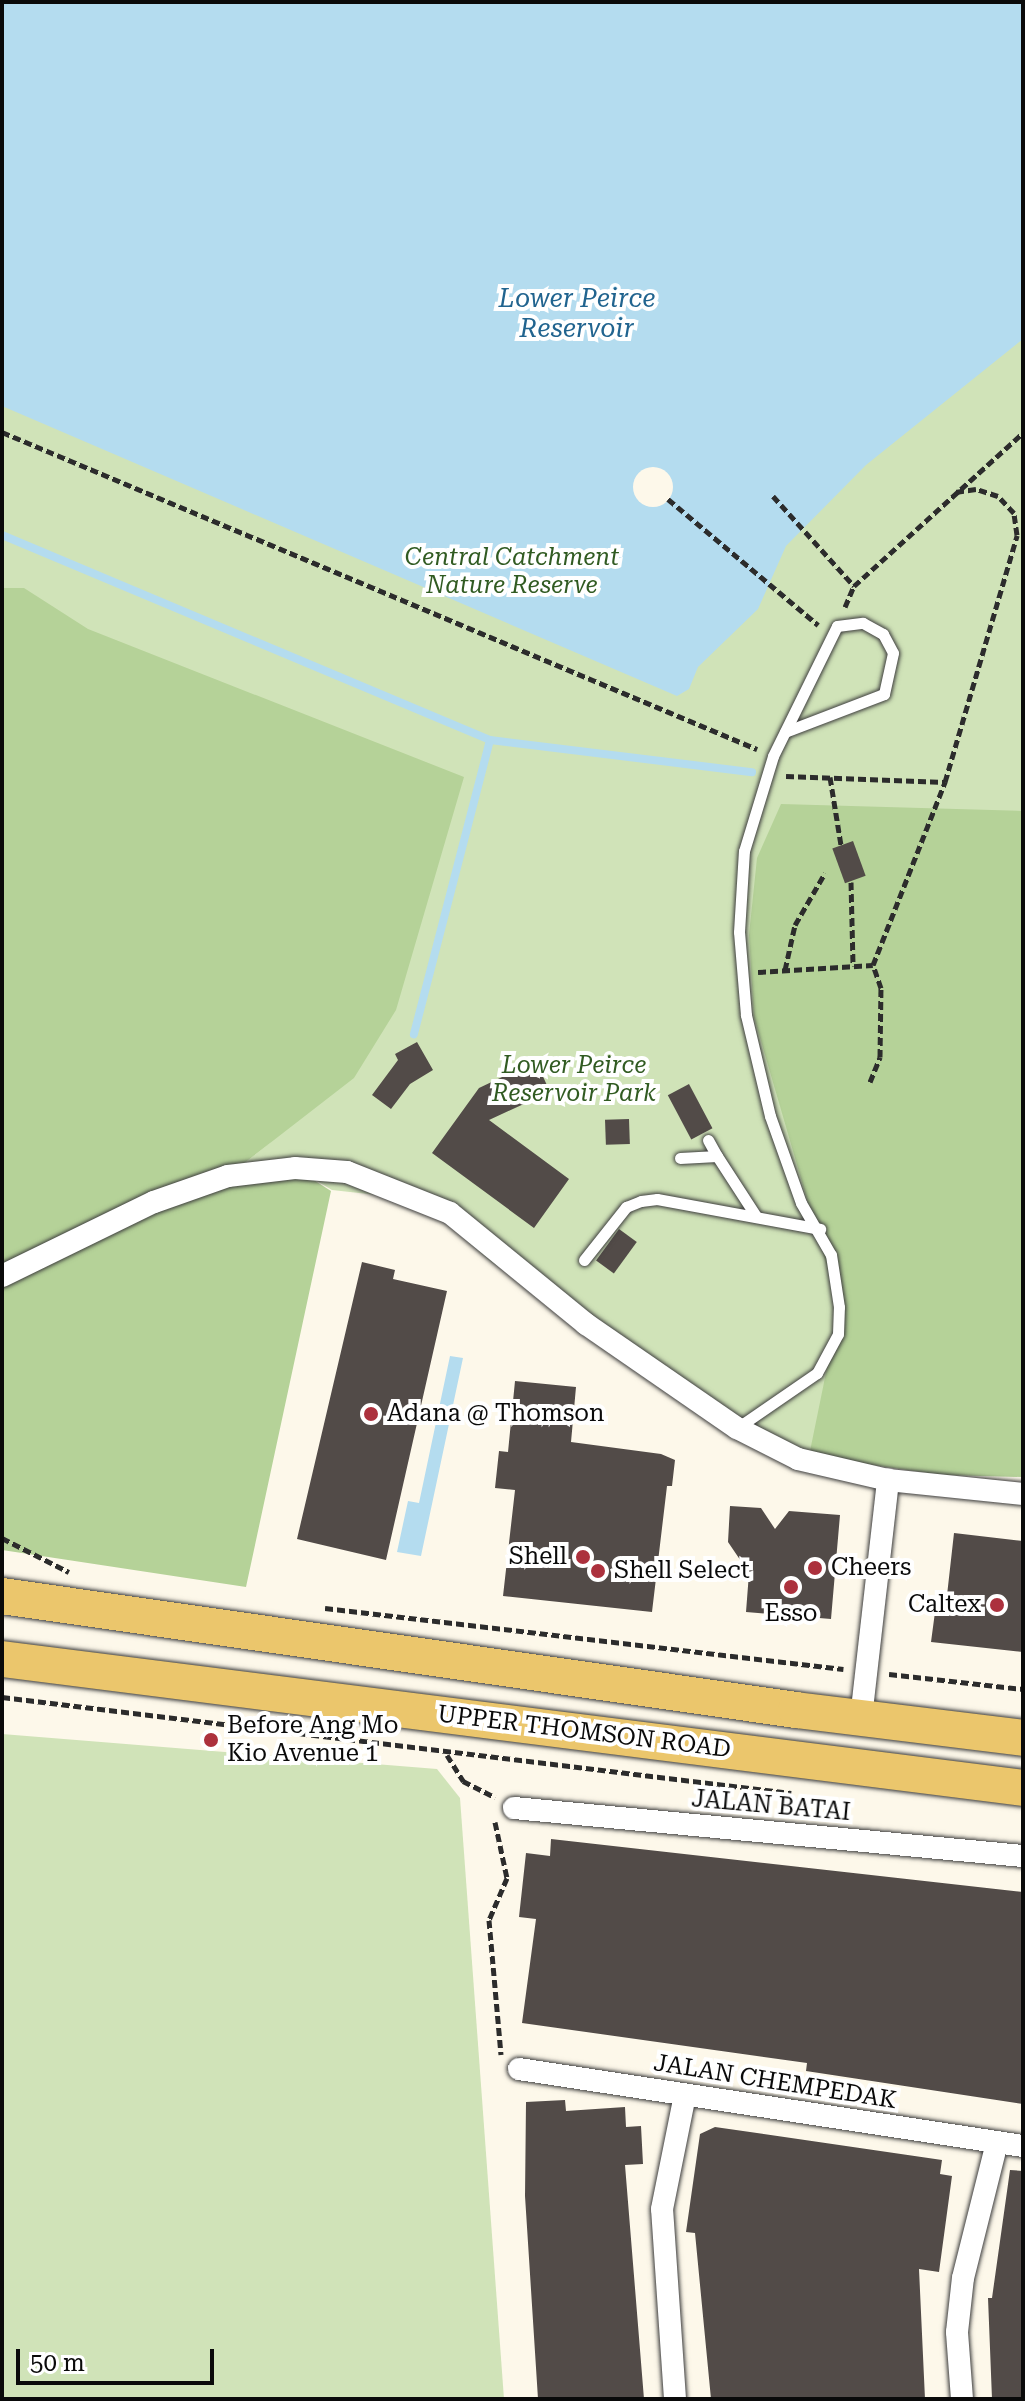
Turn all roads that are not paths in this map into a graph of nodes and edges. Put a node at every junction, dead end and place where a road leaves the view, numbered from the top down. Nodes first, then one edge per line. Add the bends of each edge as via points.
1 (785, 732) junction
2 (708, 1140) dead end
3 (717, 1156) junction
4 (680, 1158) dead end
5 (756, 1216) junction
6 (820, 1229) junction
7 (584, 1260) dead end
8 (2, 1276) edge
9 (737, 1428) junction
10 (888, 1480) junction
11 (1023, 1494) edge
12 (2, 1596) edge
13 (2, 1659) edge
14 (861, 1718) junction
15 (1023, 1738) edge
16 (1023, 1788) edge
17 (514, 1808) dead end
18 (1023, 1856) edge
19 (519, 2069) road end
20 (685, 2095) junction
21 (997, 2143) junction
22 (1023, 2146) edge
23 (675, 2399) edge
24 (962, 2399) edge

1 - 1 lane via 884,694 893,653 883,634 863,623 834,631
1 - 6 lane via 744,851 741,973 770,1116 801,1203
2 - 3 lane
3 - 4 lane
3 - 5 lane
5 - 6 lane
5 - 7 lane via 641,1201 626,1207
6 - 9 lane via 839,1284 838,1334 817,1373
8 - 9 street via 154,1202 228,1176 295,1168 347,1172 450,1213 586,1324
9 - 10 street via 798,1459
10 - 11 street
10 - 14 street
12 - 14 main road, UPPER THOMSON ROAD
13 - 16 main road, UPPER THOMSON ROAD
14 - 15 main road, UPPER THOMSON ROAD
17 - 18 street, JALAN BATAI
19 - 20 street, JALAN CHEMPEDAK
20 - 21 street, JALAN CHEMPEDAK
20 - 23 street via 662,2209
21 - 22 street, JALAN CHEMPEDAK
21 - 24 street via 963,2278 957,2332

